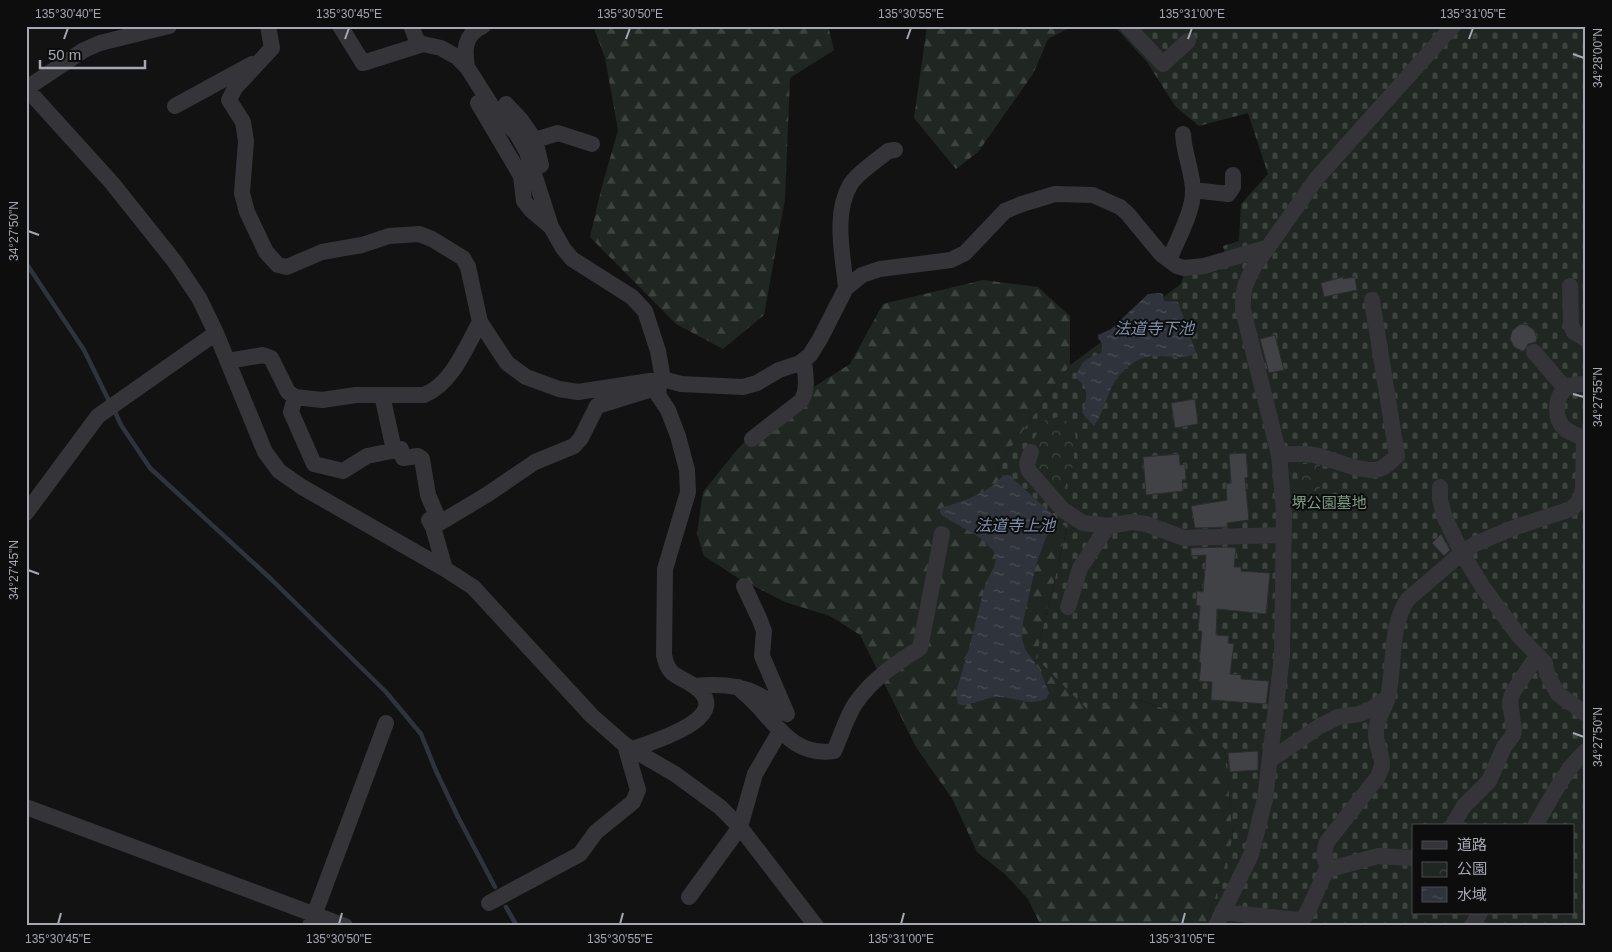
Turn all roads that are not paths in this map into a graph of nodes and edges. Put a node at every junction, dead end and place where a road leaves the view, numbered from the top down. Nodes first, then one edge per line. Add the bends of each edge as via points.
1 (170, 26) edge
2 (268, 26) edge
3 (340, 26) edge
4 (411, 26) edge
5 (483, 26) edge
6 (1127, 26) edge
7 (1452, 26) edge
8 (143, 29) edge
9 (1188, 41) dead end
10 (419, 45) junction
11 (264, 56) junction
12 (471, 73) junction
13 (26, 88) edge
14 (506, 104) dead end
15 (175, 106) dead end
16 (1184, 134) dead end
17 (535, 140) junction
18 (592, 144) dead end
19 (895, 150) dead end
20 (1233, 175) dead end
21 (540, 187) junction
22 (1193, 190) junction
23 (551, 227) junction
24 (1266, 248) junction
25 (1169, 260) junction
26 (1570, 286) dead end
27 (846, 288) junction
28 (1372, 300) dead end
29 (480, 322) junction
30 (216, 333) junction
31 (1586, 339) edge
32 (1534, 352) dead end
33 (804, 360) junction
34 (228, 361) junction
35 (661, 383) junction
36 (1586, 384) edge
37 (1565, 388) junction
38 (382, 395) junction
39 (295, 397) junction
40 (752, 439) dead end
41 (394, 450) junction
42 (1030, 452) dead end
43 (1279, 455) junction
44 (1440, 487) dead end
45 (26, 513) edge
46 (1108, 526) junction
47 (433, 527) junction
48 (942, 534) dead end
49 (1284, 535) junction
50 (1462, 553) junction
51 (445, 569) junction
52 (744, 586) dead end
53 (1068, 607) dead end
54 (1537, 656) junction
55 (694, 686) junction
56 (738, 688) junction
57 (1388, 698) junction
58 (1586, 714) edge
59 (386, 723) dead end
60 (780, 731) junction
61 (629, 747) junction
62 (1586, 751) edge
63 (1270, 760) junction
64 (26, 807) edge
65 (1453, 824) edge
66 (1535, 824) edge
67 (740, 827) junction
68 (1412, 858) edge
69 (1328, 866) junction
70 (689, 897) dead end
71 (489, 903) dead end
72 (1479, 914) edge
73 (312, 920) edge
74 (1219, 922) edge
75 (344, 926) edge
76 (816, 926) edge
77 (1472, 926) edge

1 - 8 street
2 - 11 street via 272,48
3 - 10 street via 363,63
4 - 10 street
5 - 12 street via 476,29 464,52
6 - 9 street via 1163,64
7 - 24 street via 1317,178
8 - 13 street via 84,50
10 - 12 street via 441,48 456,56
11 - 15 street
11 - 29 street via 235,88 229,100 243,122 246,141 242,193 247,212 266,252 278,265 287,267 322,252 389,236 419,234 463,258 468,267
12 - 21 street via 492,108 518,134
12 - 23 street via 475,98 521,176 524,200
13 - 30 street via 112,183 175,262 199,298
14 - 17 street
16 - 22 street
17 - 18 street via 558,133
17 - 21 street via 543,176
19 - 27 street via 888,151 851,183 844,200 840,224
20 - 22 street via 1233,188 1228,194
21 - 23 street
22 - 25 street via 1186,219
23 - 35 street via 572,259 632,297 645,311 658,351
24 - 25 street via 1187,269
24 - 43 street via 1246,281 1242,294 1243,310
25 - 27 street via 1120,207 1093,195 1055,194 1005,211 965,253 951,260 880,269 862,275
26 - 31 street via 1571,325 1574,332
27 - 33 street via 820,339
28 - 43 street via 1397,456 1381,469 1368,471 1329,458 1296,453
29 - 35 street via 507,363 526,377 559,389 578,392
29 - 38 street via 449,376 432,392 424,395
30 - 34 street
30 - 45 street via 98,416
32 - 37 street
33 - 35 street via 743,387
33 - 40 street via 805,395 789,412
34 - 39 street via 263,355 271,358 288,392
34 - 51 street via 265,452 279,471
35 - 47 street via 597,406 574,446 535,462
35 - 55 street via 658,394 668,410 688,470 688,492 665,569 664,655 666,666 673,674
36 - 37 street
37 - 50 street via 1557,408 1558,419 1563,427 1584,438 1580,501 1571,509 1513,528
38 - 39 street via 322,400
38 - 41 street
39 - 41 street via 292,412 314,464 343,471 367,456
41 - 47 street via 401,449 403,458 418,456 422,460 428,495 437,516 429,520
42 - 46 street via 1029,472 1063,510 1083,523
43 - 49 street
44 - 50 street via 1445,518
46 - 49 street via 1132,522 1146,524 1184,538
46 - 53 street via 1080,568
47 - 51 street
48 - 60 street via 920,648 869,686 854,706 834,751 808,750
49 - 63 street via 1282,656
50 - 54 street via 1482,586
50 - 57 street via 1408,599 1402,609
51 - 61 street via 473,587 592,716
52 - 56 street via 764,632 762,656 787,714 756,694
54 - 58 street via 1545,663 1558,694
54 - 65 street via 1510,701 1513,735 1489,781 1464,806
55 - 56 street via 710,684
55 - 61 street via 703,693 706,702 699,720 686,728
56 - 60 street
57 - 63 street via 1359,714 1338,717 1320,726
57 - 69 street via 1375,732 1384,762 1382,769 1327,842 1324,860
59 - 73 street
60 - 67 street via 755,774
61 - 67 street via 675,774 720,807
61 - 71 street via 638,790 634,802 596,832 580,854
62 - 66 street via 1567,773
63 - 74 street via 1265,798 1251,855
64 - 73 street
67 - 70 street
67 - 76 street
68 - 69 street via 1378,856 1334,868
69 - 74 street via 1304,918
72 - 77 street
73 - 75 street

